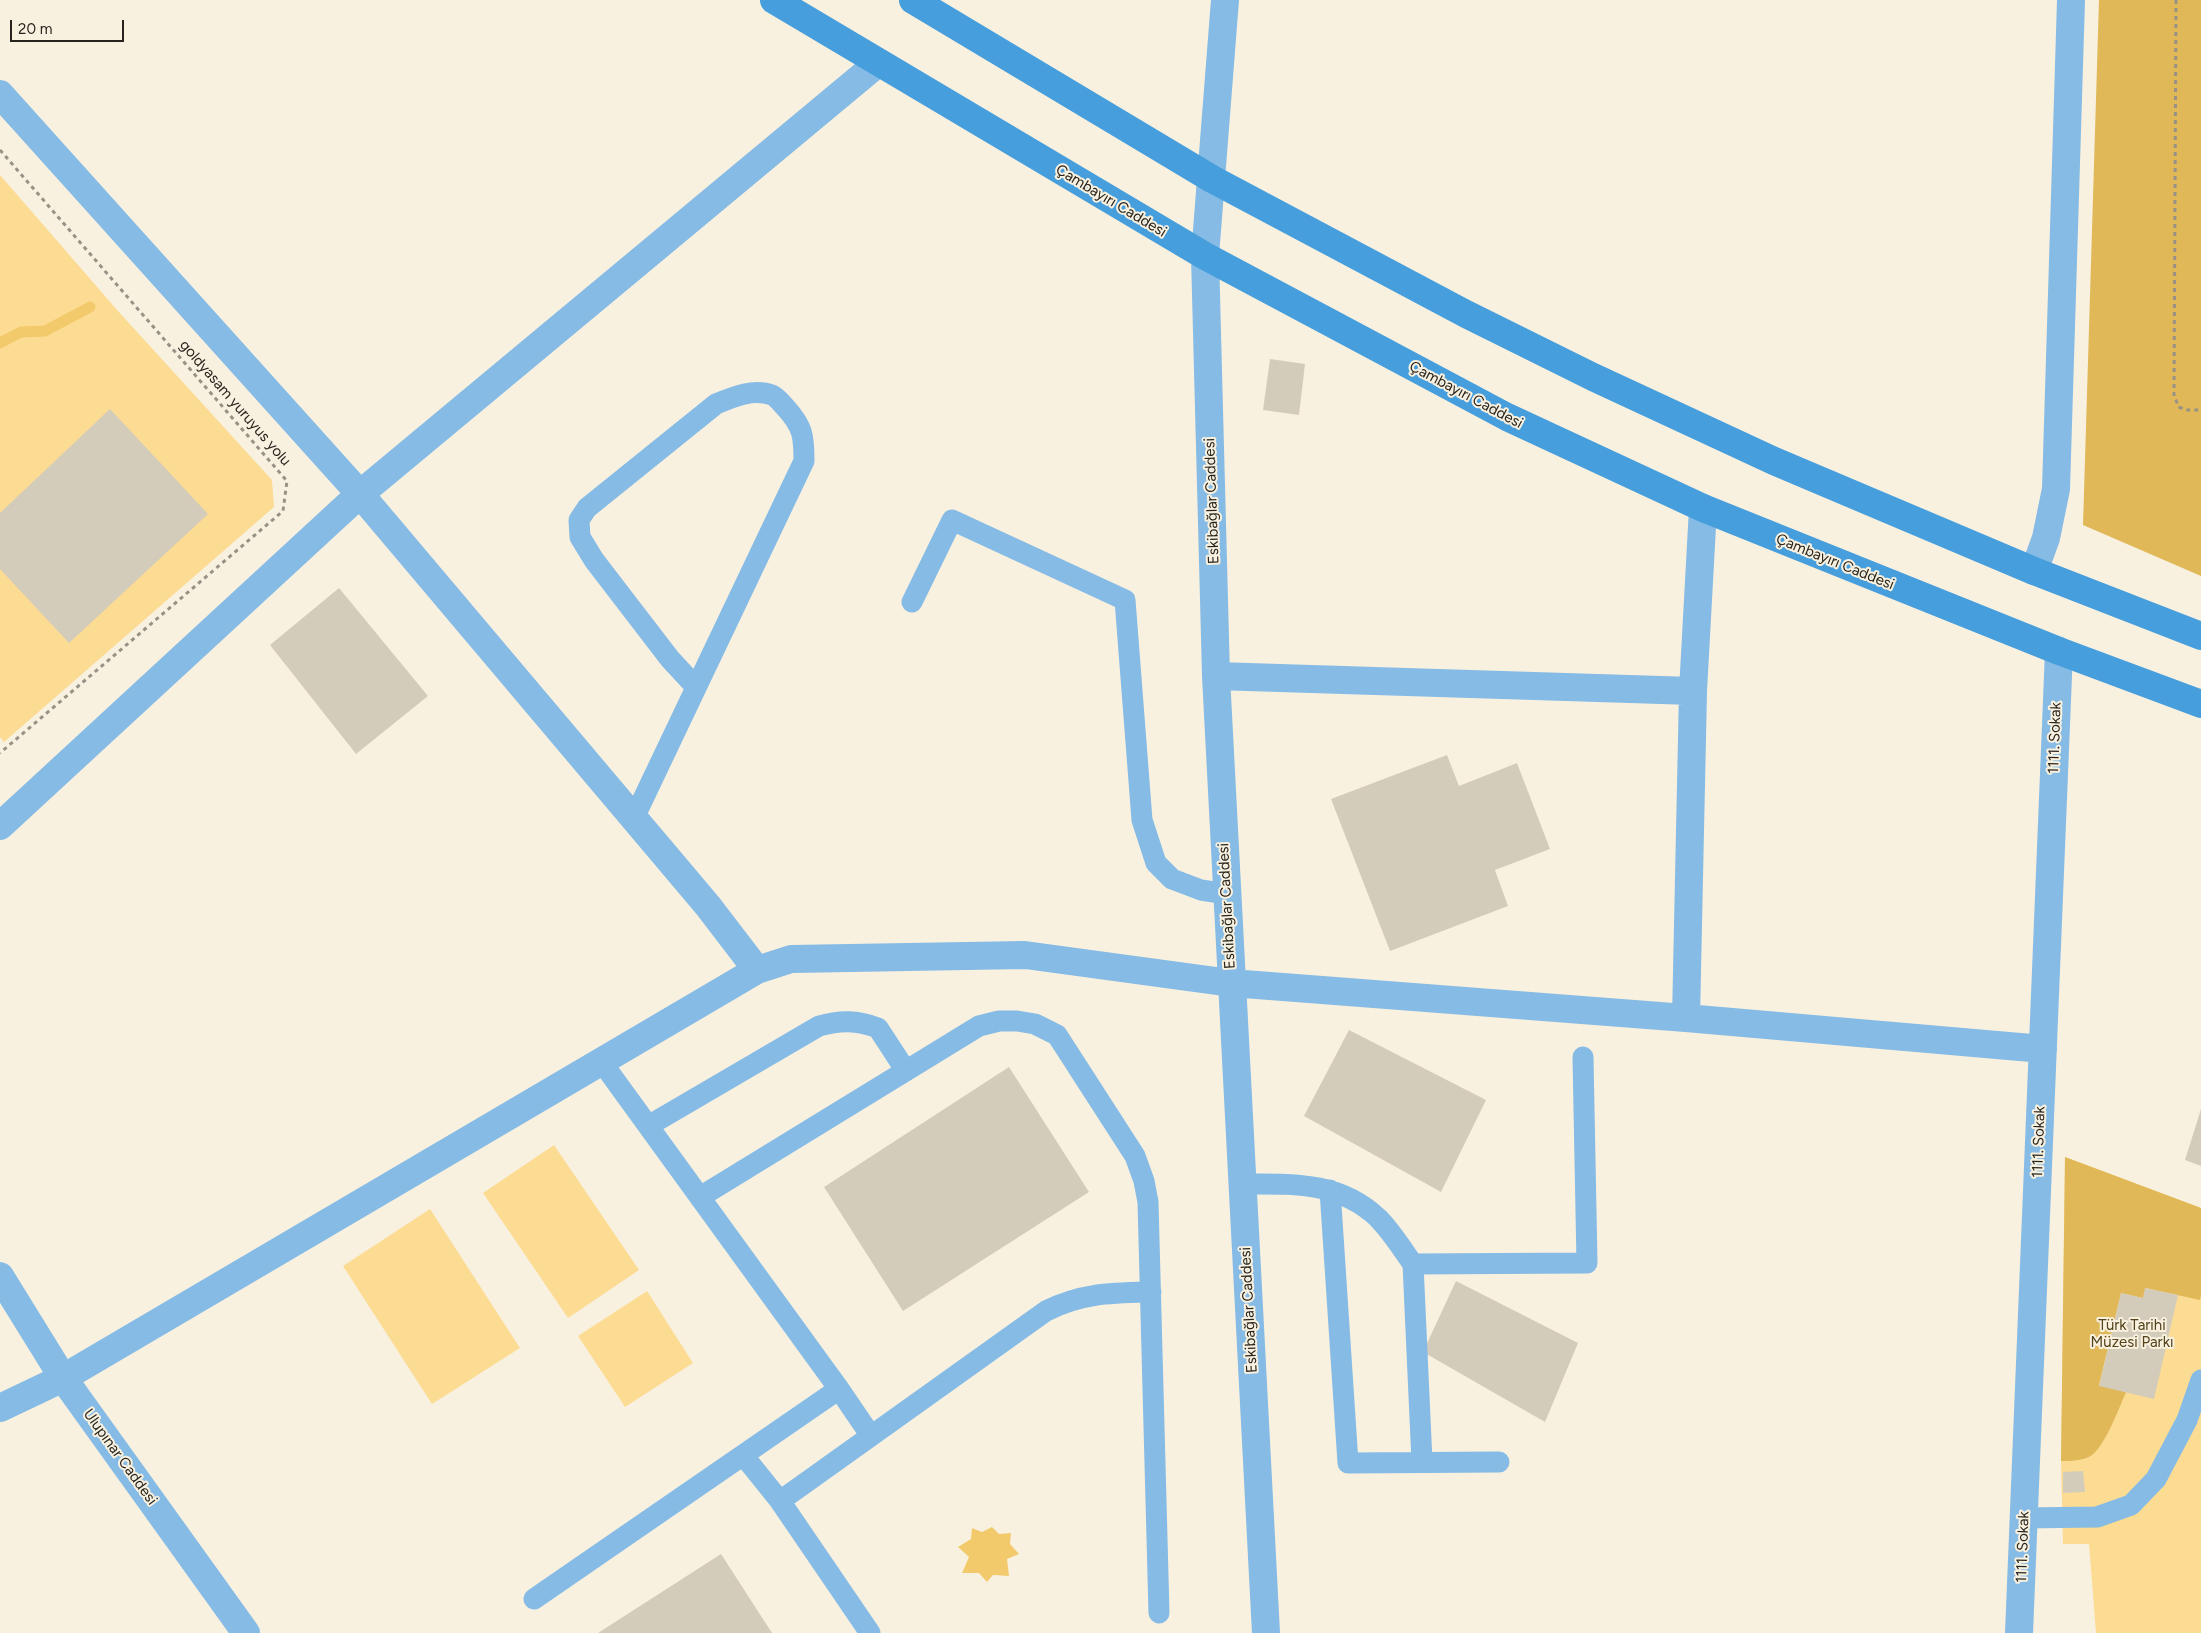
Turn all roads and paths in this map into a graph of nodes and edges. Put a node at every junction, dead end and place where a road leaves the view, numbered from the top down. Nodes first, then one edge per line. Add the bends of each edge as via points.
1 (774, 0) edge
2 (913, 0) edge
3 (1225, 0) edge
4 (2071, 0) edge
5 (2176, 0) edge
6 (878, 63) junction
7 (0, 94) edge
8 (0, 150) edge
9 (1212, 179) junction
10 (1205, 256) junction
11 (2201, 410) edge
12 (360, 494) junction
13 (1703, 508) junction
14 (2034, 571) junction
15 (912, 602) dead end
16 (2201, 636) edge
17 (2059, 651) junction
18 (1216, 676) junction
19 (696, 687) junction
20 (1693, 691) junction
21 (2201, 704) edge
22 (0, 753) edge
23 (634, 818) junction
24 (0, 826) edge
25 (1227, 894) junction
26 (757, 970) junction
27 (1231, 983) junction
28 (1686, 1018) junction
29 (2043, 1050) junction
30 (1583, 1057) dead end
31 (601, 1061) junction
32 (906, 1071) junction
33 (648, 1126) junction
34 (1242, 1184) junction
35 (1330, 1190) junction
36 (700, 1197) junction
37 (1413, 1264) junction
38 (0, 1276) edge
39 (1151, 1292) junction
40 (63, 1378) junction
41 (2201, 1380) edge
42 (839, 1389) junction
43 (0, 1408) edge
44 (871, 1436) junction
45 (743, 1455) junction
46 (1422, 1462) junction
47 (1499, 1462) dead end
48 (780, 1501) junction
49 (2024, 1518) junction
50 (534, 1598) dead end
51 (1159, 1613) dead end
52 (246, 1633) edge
53 (870, 1633) edge
54 (1266, 1633) edge
55 (2019, 1633) edge

1 - 6 main road, Çambayırı Caddesi
2 - 9 main road
3 - 9 street, Eskibağlar Caddesi
4 - 14 street via 2056,489 2046,538
5 - 11 path via 2174,396 2178,407
6 - 10 main road, Çambayırı Caddesi
6 - 12 street
7 - 12 street
8 - 22 path, goldyasam yuruyus yolu via 288,481 283,511
9 - 10 street, Eskibağlar Caddesi
9 - 14 main road via 1466,314 1593,377 1774,461
10 - 13 main road, Çambayırı Caddesi via 1507,417
10 - 18 street, Eskibağlar Caddesi
12 - 23 street
12 - 24 street
13 - 17 main road, Çambayırı Caddesi
13 - 20 street
14 - 16 main road
15 - 25 lane via 952,520 1125,600 1142,820 1156,863 1172,879 1201,890
17 - 21 main road, Çambayırı Caddesi
17 - 29 street, 1111. Sokak
18 - 20 street
18 - 25 street, Eskibağlar Caddesi
19 - 19 lane via 670,660 594,560 580,537 579,520 587,508 716,404 739,394 773,395 796,420 804,437 804,461
19 - 23 lane
20 - 28 street
23 - 26 street
25 - 27 street, Eskibağlar Caddesi
26 - 27 street via 790,959 1025,955
26 - 31 street
27 - 28 street
27 - 34 street, Eskibağlar Caddesi
28 - 29 street
29 - 49 street, 1111. Sokak
30 - 37 lane via 1587,1263
31 - 33 lane
31 - 40 street
32 - 33 lane via 878,1028 853,1021 835,1022 819,1026
32 - 36 lane
32 - 39 lane via 979,1026 999,1021 1035,1024 1057,1035 1138,1164 1148,1202
33 - 36 lane
34 - 35 lane via 1306,1184
34 - 54 street, Eskibağlar Caddesi
35 - 37 lane via 1348,1196 1379,1219
35 - 46 lane via 1348,1464
36 - 42 lane
37 - 46 lane
38 - 40 street, Ulupınar Caddesi
39 - 44 lane via 1081,1296 1046,1311
39 - 51 lane
40 - 43 street
40 - 52 street, Ulupınar Caddesi
41 - 49 lane via 2187,1420 2156,1479 2131,1505 2097,1517
42 - 44 lane
42 - 45 lane
44 - 48 lane
45 - 48 lane
45 - 50 lane
46 - 47 lane
48 - 53 lane
49 - 55 street, 1111. Sokak

